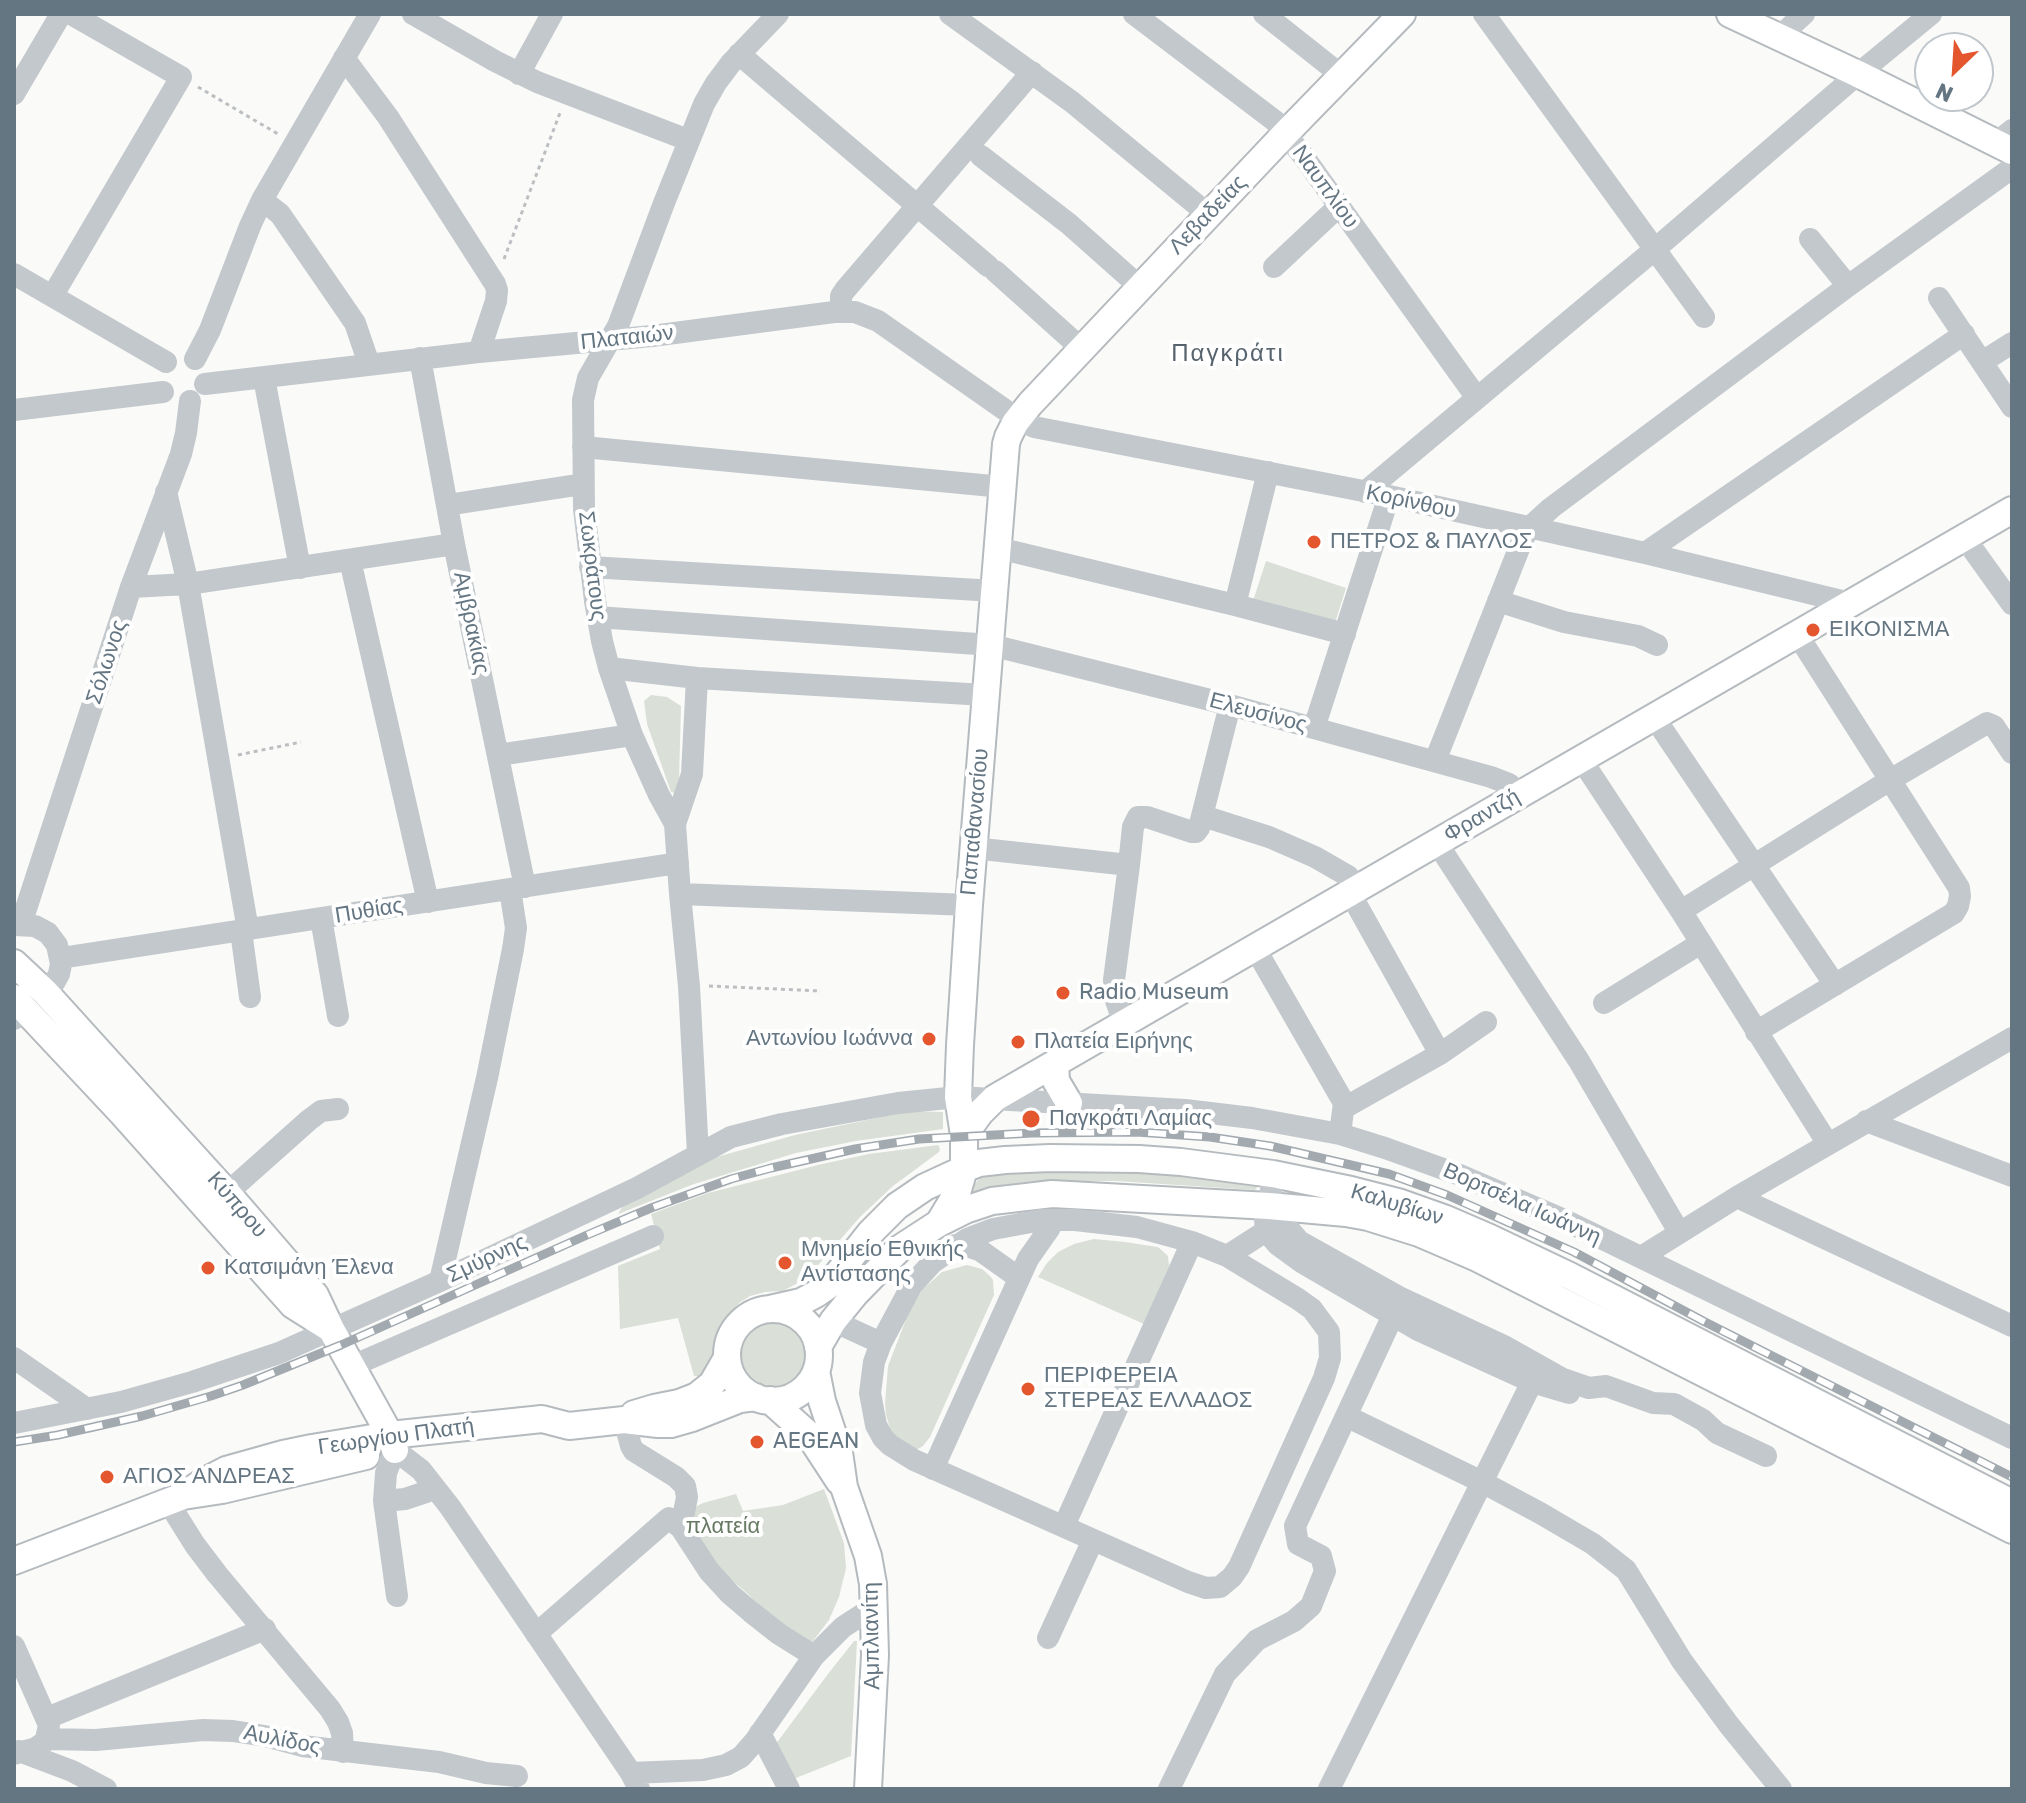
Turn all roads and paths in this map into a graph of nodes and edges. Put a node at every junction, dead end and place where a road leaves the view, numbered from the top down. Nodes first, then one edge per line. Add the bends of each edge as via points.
1 (61, 14) edge
2 (71, 14) edge
3 (370, 14) edge
4 (413, 14) edge
5 (552, 14) edge
6 (778, 14) edge
7 (950, 14) edge
8 (1134, 14) edge
9 (1264, 14) edge
10 (1402, 14) edge
11 (1484, 14) edge
12 (1730, 14) edge
13 (1804, 14) edge
14 (1931, 14) edge
15 (1779, 37) junction
16 (739, 54) junction
17 (344, 58) junction
18 (21, 64) edge
19 (1032, 72) junction
20 (519, 74) junction
21 (1858, 74) junction
22 (1341, 75) junction
23 (181, 77) junction
24 (14, 94) edge
25 (567, 95) junction
26 (1286, 133) junction
27 (688, 140) junction
28 (2007, 142) edge
29 (295, 144) junction
30 (981, 156) dead end
31 (2012, 168) edge
32 (262, 200) junction
33 (1338, 207) junction
34 (923, 211) junction
35 (1209, 215) junction
36 (1810, 239) dead end
37 (1654, 250) junction
38 (1274, 267) dead end
39 (14, 274) edge
40 (492, 279) junction
41 (1848, 286) junction
42 (1140, 287) junction
43 (53, 295) junction
44 (1939, 298) dead end
45 (841, 312) junction
46 (1704, 317) dead end
47 (1964, 334) junction
48 (611, 339) junction
49 (2012, 343) edge
50 (1082, 349) junction
51 (479, 352) junction
52 (420, 358) junction
53 (195, 359) junction
54 (166, 362) junction
55 (1982, 362) junction
56 (369, 364) junction
57 (264, 378) junction
58 (205, 384) junction
59 (163, 392) junction
60 (1477, 398) junction
61 (190, 401) junction
62 (2012, 407) edge
63 (14, 410) edge
64 (1018, 419) junction
65 (583, 447) junction
66 (1268, 472) junction
67 (583, 484) junction
68 (1003, 487) junction
69 (166, 492) junction
70 (1365, 492) junction
71 (1389, 496) junction
72 (447, 505) junction
73 (2012, 510) edge
74 (1529, 528) junction
75 (1964, 537) junction
76 (454, 544) junction
77 (998, 548) junction
78 (1645, 553) junction
79 (350, 560) junction
80 (590, 567) junction
81 (300, 568) junction
82 (188, 584) junction
83 (131, 587) junction
84 (995, 591) junction
85 (1498, 601) junction
86 (1850, 603) junction
87 (2012, 604) edge
88 (1235, 605) junction
89 (597, 617) junction
90 (1345, 634) junction
91 (1797, 634) junction
92 (991, 645) junction
93 (1657, 645) dead end
94 (609, 668) junction
95 (697, 678) junction
96 (985, 695) junction
97 (1230, 705) junction
98 (1654, 717) junction
99 (1314, 728) junction
100 (632, 735) junction
101 (301, 742) dead end
102 (2012, 753) edge
103 (498, 755) junction
104 (219, 759) junction
105 (1581, 759) junction
106 (1435, 761) junction
107 (1890, 780) junction
108 (1520, 794) junction
109 (1203, 816) junction
110 (675, 824) junction
111 (1437, 843) junction
112 (973, 848) junction
113 (678, 863) junction
114 (1129, 865) junction
115 (1753, 865) junction
116 (518, 888) junction
117 (1354, 890) junction
118 (680, 894) junction
119 (428, 902) junction
120 (969, 905) junction
121 (1681, 911) junction
122 (321, 918) junction
123 (18, 924) edge
124 (244, 930) junction
125 (1701, 943) junction
126 (1255, 948) junction
127 (61, 958) junction
128 (14, 963) edge
129 (1835, 985) junction
130 (689, 986) junction
131 (821, 991) dead end
132 (45, 992) junction
133 (250, 997) dead end
134 (1604, 1003) dead end
135 (17, 1008) edge
136 (338, 1016) dead end
137 (1486, 1022) dead end
138 (1124, 1023) junction
139 (1756, 1032) junction
140 (2012, 1038) edge
141 (1440, 1054) junction
142 (1055, 1063) junction
143 (958, 1097) junction
144 (995, 1098) junction
145 (1069, 1103) junction
146 (1344, 1108) junction
147 (338, 1109) dead end
148 (1866, 1121) junction
149 (1340, 1134) junction
150 (964, 1135) junction
151 (1828, 1144) junction
152 (698, 1154) junction
153 (964, 1169) junction
154 (1273, 1174) junction
155 (2012, 1176) edge
156 (227, 1193) junction
157 (1737, 1197) junction
158 (1267, 1219) junction
159 (1054, 1220) junction
160 (939, 1223) junction
161 (1679, 1232) junction
162 (653, 1236) dead end
163 (1192, 1242) junction
164 (955, 1245) junction
165 (1227, 1256) junction
166 (1641, 1257) junction
167 (1019, 1278) junction
168 (440, 1281) junction
169 (1396, 1307) junction
170 (770, 1309) junction
171 (833, 1321) junction
172 (2012, 1326) edge
173 (331, 1329) junction
174 (881, 1343) junction
175 (14, 1358) edge
176 (727, 1358) junction
177 (817, 1359) junction
178 (352, 1366) junction
179 (1532, 1382) junction
180 (1621, 1391) junction
181 (763, 1399) junction
182 (87, 1409) junction
183 (1346, 1416) junction
184 (624, 1420) junction
185 (14, 1423) edge
186 (2012, 1438) edge
187 (392, 1443) junction
188 (1766, 1456) dead end
189 (933, 1469) junction
190 (1482, 1482) junction
191 (434, 1487) junction
192 (844, 1487) junction
193 (176, 1499) junction
194 (384, 1501) junction
195 (2012, 1503) edge
196 (1064, 1526) junction
197 (681, 1528) junction
198 (2012, 1530) edge
199 (1093, 1540) junction
200 (14, 1561) edge
201 (397, 1596) dead end
202 (874, 1607) junction
203 (265, 1629) junction
204 (536, 1634) junction
205 (1048, 1638) dead end
206 (14, 1646) edge
207 (814, 1656) junction
208 (47, 1728) junction
209 (760, 1733) junction
210 (17, 1752) edge
211 (343, 1752) junction
212 (468, 1768) junction
213 (517, 1776) dead end
214 (635, 1781) edge
215 (106, 1789) edge
216 (491, 1789) edge
217 (789, 1789) edge
218 (868, 1789) edge
219 (1169, 1789) edge
220 (1329, 1789) edge
221 (1781, 1789) edge

1 - 18 street
2 - 23 street
3 - 17 street
4 - 20 street
5 - 20 street
6 - 16 street, Σωκράτους
7 - 19 street
8 - 26 street, Ναυπλίου via 1267,113
9 - 22 street
10 - 22 main road, Λεβαδείας
11 - 37 street
12 - 15 main road
13 - 15 street
14 - 21 street
15 - 21 main road
16 - 27 street, Σωκράτους via 711,91
16 - 34 street
17 - 29 street
17 - 40 street
18 - 24 street
19 - 34 street
19 - 35 street
20 - 25 street
21 - 28 main road
21 - 37 street
22 - 26 main road, Λεβαδείας
23 - 29 path
23 - 43 street
25 - 27 street
25 - 40 path
26 - 33 street, Ναυπλίου
26 - 35 main road, Λεβαδείας
27 - 48 street, Σωκράτους
29 - 32 street
30 - 42 street
31 - 41 street
32 - 53 street
32 - 56 street via 280,214 355,323
33 - 38 street
33 - 60 street, Ναυπλίου
34 - 45 street via 845,290
34 - 50 street
35 - 42 main road, Λεβαδείας
36 - 41 street
37 - 46 street
37 - 60 street
39 - 43 street
40 - 51 street via 496,301
41 - 74 street
42 - 50 main road, Λεβαδείας
43 - 54 street
44 - 47 street
45 - 48 street, Πλαταιών
45 - 64 street, Πλαταιών via 878,321
47 - 55 street
47 - 78 street
48 - 51 street, Πλαταιών
48 - 65 street, Σωκράτους via 586,384
49 - 55 street
50 - 64 main road, Λεβαδείας
51 - 52 street, Πλαταιών
52 - 56 street, Πλαταιών
52 - 72 street, Αμβρακίας
53 - 54 street via 182,355
53 - 58 street via 205,372
54 - 59 street via 159,377
55 - 62 street
56 - 57 street, Πλαταιών
57 - 58 street, Πλαταιών
57 - 81 street
58 - 61 street
59 - 61 street via 175,401
59 - 63 street
60 - 70 street
61 - 69 street, Σόλωνος via 181,454
64 - 66 street, Κορίνθου via 1043,430
64 - 68 main road, Παπαθανασίου via 1006,444
65 - 67 street, Σωκράτους
65 - 68 street
66 - 70 street, Κορίνθου
66 - 88 street
67 - 72 street
67 - 80 street, Σωκράτους
68 - 77 main road, Παπαθανασίου
69 - 82 street
69 - 83 street, Σόλωνος
70 - 71 street, Κορίνθου
71 - 74 street, Κορίνθου
71 - 90 street
72 - 76 street, Αμβρακίας
73 - 75 main road, Φραντζή
74 - 78 street, Κορίνθου
74 - 85 street
75 - 86 main road, Φραντζή
75 - 87 street
76 - 79 street
76 - 103 street, Αμβρακίας
77 - 84 main road, Παπαθανασίου
77 - 88 street
78 - 86 street, Κορίνθου
79 - 81 street
79 - 119 street
80 - 84 street
80 - 89 street, Σωκράτους
81 - 82 street
82 - 83 street
82 - 104 street
83 - 123 street, Σόλωνος
84 - 92 main road, Παπαθανασίου
85 - 93 street
85 - 106 street
86 - 91 main road, Φραντζή
88 - 90 street
89 - 92 street, Ελευσίνος
89 - 94 street, Σωκράτους
90 - 99 street
91 - 98 main road, Φραντζή
91 - 107 street
92 - 96 main road, Παπαθανασίου
92 - 97 street, Ελευσίνος
94 - 95 street
94 - 100 street, Σωκράτους
95 - 96 street
95 - 110 street via 692,774
96 - 112 main road, Παπαθανασίου
97 - 99 street, Ελευσίνος
97 - 109 street
98 - 105 main road, Φραντζή
98 - 115 street
99 - 106 street, Ελευσίνος
100 - 103 street
100 - 110 street, Σωκράτους
101 - 104 path
102 - 107 street via 1987,723
103 - 116 street, Αμβρακίας
104 - 124 street
105 - 108 main road, Φραντζή
105 - 121 street
106 - 108 street, Ελευσίνος via 1499,780
107 - 115 street
107 - 129 street via 1959,888 1958,906
108 - 111 main road, Φραντζή
109 - 114 street via 1194,833 1138,817
109 - 117 street via 1315,857 1348,876
110 - 113 street, Σωκράτους
111 - 117 main road, Φραντζή
111 - 161 street via 1579,1061
112 - 114 street
112 - 120 main road, Παπαθανασίου
113 - 116 street, Πυθίας
113 - 118 street, Σωκράτους
114 - 138 street via 1114,980
115 - 121 street
115 - 129 street
116 - 119 street, Πυθίας
116 - 168 street, Αμβρακίας via 513,949
117 - 126 main road, Φραντζή
117 - 141 street
118 - 120 street
118 - 130 street, Σωκράτους
119 - 122 street, Πυθίας
120 - 143 main road, Παπαθανασίου
121 - 125 street
122 - 124 street, Πυθίας
122 - 136 street
123 - 127 street via 48,933
124 - 127 street, Πυθίας
124 - 133 street
125 - 134 street
125 - 139 street
126 - 138 main road, Φραντζή
126 - 146 street
127 - 132 street via 57,978
128 - 132 main road, Κύπρου
129 - 139 street
130 - 131 path
130 - 152 street, Σωκράτους
132 - 135 street
132 - 156 main road, Κύπρου
135 - 173 main road, Κύπρου via 122,1113 293,1305
137 - 141 street
138 - 142 main road, Φραντζή
139 - 151 street
140 - 148 street
141 - 146 street
142 - 144 main road, Φραντζή
142 - 145 main road via 1056,1081
143 - 144 street, Σμύρνης
143 - 150 main road, Παπαθανασίου
143 - 152 street, Σμύρνης via 782,1124 731,1137
144 - 145 street, Βορτσέλα Ιωάννη
144 - 150 main road, Φραντζή
145 - 149 street, Βορτσέλα Ιωάννη via 1185,1110
146 - 149 street
147 - 156 street via 321,1111 309,1120
148 - 151 street
148 - 155 street
149 - 166 street, Βορτσέλα Ιωάννη via 1480,1183
150 - 153 main road, Παπαθανασίου
151 - 157 street
152 - 168 street, Σμύρνης
153 - 154 main road, Καλυβίων via 1005,1160 1102,1158
153 - 160 main road, Παπαθανασίου
153 - 170 main road, Καλυβίων via 897,1206 829,1285 801,1302
154 - 158 street
154 - 195 main road, Καλυβίων via 1398,1202 1468,1228
156 - 173 main road, Κύπρου via 315,1295
157 - 161 street
157 - 172 street
158 - 160 main road, Καλυβίων via 1108,1196 1044,1194 992,1201
158 - 165 street
158 - 169 street
158 - 198 main road, Καλυβίων via 1327,1210 1419,1233
159 - 163 street via 1137,1227
159 - 164 street via 993,1229
159 - 167 street
160 - 171 main road, Καλυβίων via 889,1257
161 - 166 street
162 - 178 street
163 - 165 street
163 - 196 street
164 - 167 street via 981,1251
164 - 174 street via 912,1285
165 - 199 street via 1312,1309 1329,1332 1324,1378 1239,1567 1220,1587 1206,1588
166 - 186 street, Βορτσέλα Ιωάννη
167 - 189 street
168 - 173 street, Σμύρνης
169 - 179 street via 1418,1330
169 - 180 street via 1506,1347 1563,1379
169 - 183 street
170 - 176 main road via 739,1325
170 - 177 main road via 801,1319 812,1331
171 - 174 street
171 - 177 main road, Καλυβίων
173 - 178 main road
173 - 182 street, Σμύρνης via 223,1373
174 - 189 street via 870,1388 876,1425 894,1449
175 - 182 street
176 - 181 main road via 736,1382
176 - 184 main road, Γεωργίου Πλατή via 712,1384 697,1396
177 - 181 main road via 801,1391 787,1399
177 - 192 main road, Αμπλιανίτη
178 - 187 main road
179 - 180 street via 1572,1394
179 - 190 street
180 - 188 street via 1653,1403 1674,1404 1717,1433
181 - 184 main road, Γεωργίου Πλατή via 740,1399 671,1424
181 - 192 main road, Αμπλιανίτη via 809,1435
182 - 185 street, Σμύρνης
183 - 190 street
183 - 219 street via 1295,1526 1298,1544 1321,1556 1325,1571 1311,1606 1257,1640 1225,1674
184 - 187 main road, Γεωργίου Πλατή via 533,1436
184 - 197 street via 634,1451 685,1486
187 - 191 street
187 - 193 main road, Γεωργίου Πλατή
187 - 194 street
189 - 196 street
190 - 220 street
190 - 221 street via 1593,1544 1626,1570 1682,1661
191 - 194 street
191 - 204 street
192 - 202 main road, Αμπλιανίτη via 868,1556
193 - 200 main road, Γεωργίου Πλατή
193 - 203 street via 195,1545
194 - 201 street
196 - 199 street
197 - 204 street via 669,1518
197 - 207 street via 730,1594
199 - 205 street
202 - 207 street via 843,1627
202 - 218 main road, Αμπλιανίτη
203 - 208 street
203 - 211 street via 330,1709 342,1733
204 - 214 street
206 - 208 street
207 - 209 street
208 - 210 street via 36,1748
208 - 211 street, Αυλίδος via 96,1740 233,1731
209 - 214 street via 741,1757 726,1765
209 - 217 street
210 - 215 street
211 - 212 street, Αυλίδος
212 - 213 street, Αυλίδος
212 - 216 street

